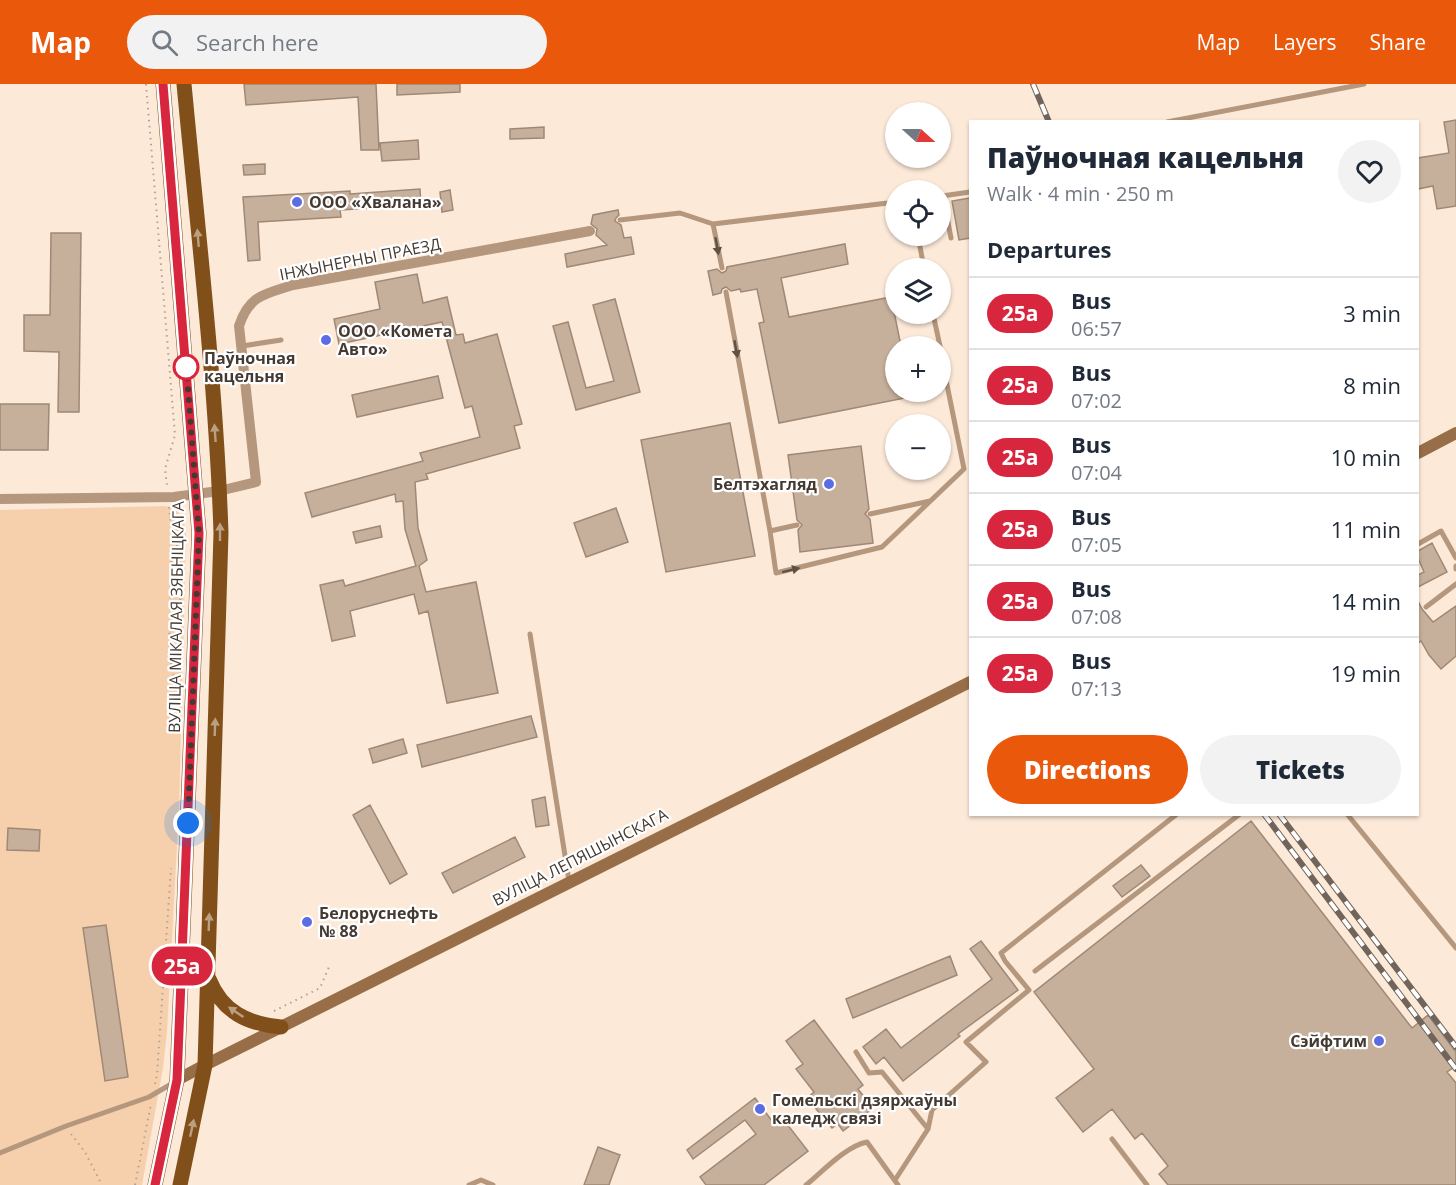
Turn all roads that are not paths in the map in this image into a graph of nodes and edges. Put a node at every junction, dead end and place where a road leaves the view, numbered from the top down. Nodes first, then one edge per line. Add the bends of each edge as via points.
1 (164, 84) edge
2 (184, 84) edge
3 (1364, 84) edge
4 (1177, 120) edge
5 (969, 192) edge
6 (951, 195) edge
7 (885, 203) edge
8 (620, 220) dead end
9 (713, 224) junction
10 (590, 231) dead end
11 (722, 268) dead end
12 (726, 292) dead end
13 (281, 340) dead end
14 (241, 346) junction
15 (951, 402) edge
16 (1456, 433) edge
17 (1419, 452) edge
18 (219, 491) junction
19 (197, 494) junction
20 (0, 499) edge
21 (930, 501) junction
22 (870, 514) dead end
23 (797, 525) dead end
24 (770, 531) junction
25 (1419, 543) edge
26 (1456, 558) edge
27 (1456, 584) edge
28 (1426, 607) dead end
29 (530, 634) dead end
30 (969, 683) edge
31 (1174, 816) edge
32 (1237, 816) edge
33 (1349, 816) edge
34 (570, 883) junction
35 (1456, 948) edge
36 (1035, 971) dead end
37 (207, 974) junction
38 (281, 1027) junction
39 (856, 1052) dead end
40 (205, 1065) junction
41 (177, 1080) junction
42 (927, 1129) junction
43 (1112, 1139) dead end
44 (0, 1153) edge
45 (896, 1182) edge
46 (155, 1185) edge
47 (180, 1185) edge
48 (469, 1185) edge
49 (493, 1185) edge
50 (806, 1185) edge
51 (1147, 1185) edge

1 - 19 main road, ВУЛІЦА МІКАЛАЯ ЗЯБНІЦКАГА
18 -> 2 main road
3 - 4 lane
5 - 6 lane
7 - 9 lane
8 - 9 lane via 680,213
9 -> 11 lane
10 - 14 street, ІНЖЫНЕРНЫ ПРАЕЗД via 293,285 257,297 244,310 238,326
12 -> 24 lane
13 - 14 lane
14 - 18 street, ІНЖЫНЕРНЫ ПРАЕЗД via 256,482
15 - 21 lane via 964,469
16 - 17 main road
18 - 19 street
37 -> 18 main road
19 - 20 street
19 - 41 main road, ВУЛІЦА МІКАЛАЯ ЗЯБНІЦКАГА via 199,566
21 - 22 lane
24 -> 21 lane via 776,573 882,547
23 - 24 lane
25 - 26 lane via 1441,531
27 - 28 lane
29 - 34 lane
30 - 34 main road, ВУЛІЦА ЛЕПЯШЫНСКАГА
31 - 42 lane via 1001,952 1029,990 966,1042 986,1062 932,1110
32 - 36 lane
33 - 35 lane
34 - 38 main road, ВУЛІЦА ЛЕПЯШЫНСКАГА
38 -> 37 main road via 260,1025 234,1013 215,994
37 - 40 main road
38 - 40 main road, ВУЛІЦА ЛЕПЯШЫНСКАГА
39 - 42 lane via 869,1073 882,1072
40 - 41 main road, ВУЛІЦА ЛЕПЯШЫНСКАГА
47 -> 40 main road
41 - 44 lane via 149,1097
41 - 46 main road
42 - 45 lane
43 - 51 lane
45 - 50 lane via 867,1142 849,1149
48 - 49 lane via 481,1180

